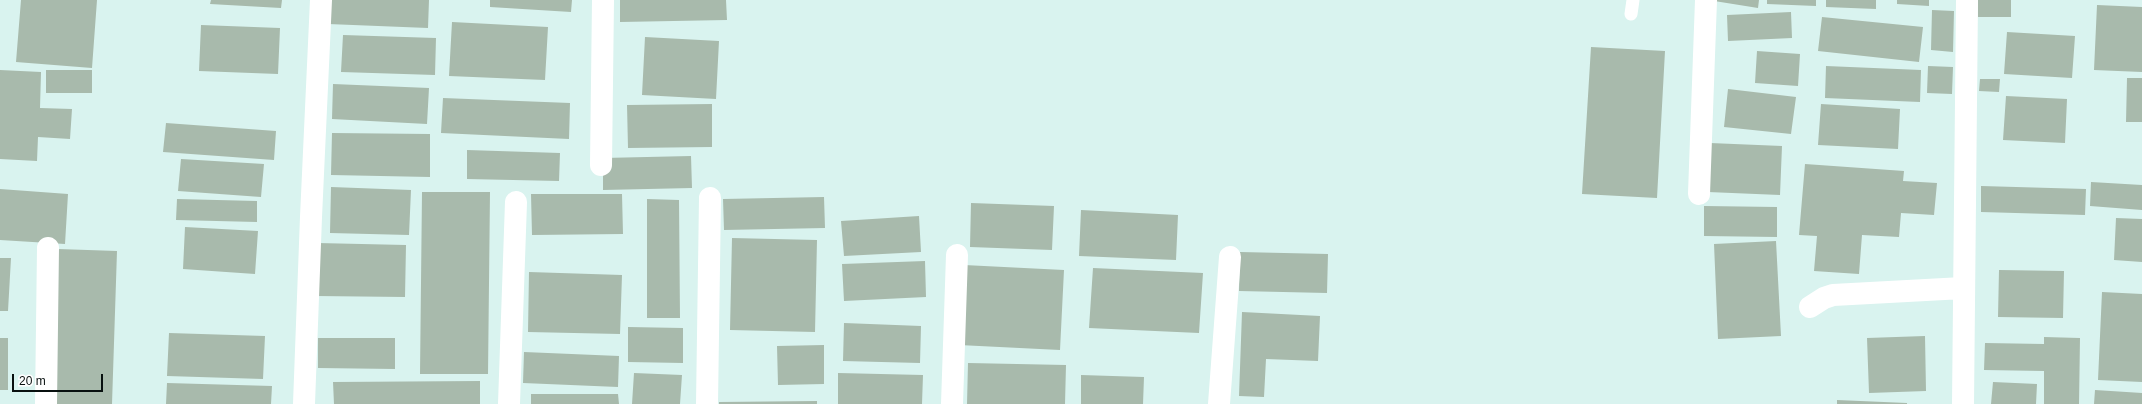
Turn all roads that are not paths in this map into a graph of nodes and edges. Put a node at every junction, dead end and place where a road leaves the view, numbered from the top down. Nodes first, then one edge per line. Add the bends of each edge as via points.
1 (322, 0) edge
2 (603, 0) edge
3 (1633, 0) edge
4 (1706, 0) edge
5 (1967, 0) edge
6 (1631, 14) dead end
7 (601, 165) dead end
8 (1699, 194) dead end
9 (710, 198) dead end
10 (516, 202) dead end
11 (48, 248) dead end
12 (957, 255) dead end
13 (1230, 257) dead end
14 (1963, 288) junction
15 (1810, 307) dead end
16 (46, 404) edge
17 (304, 404) edge
18 (509, 404) edge
19 (707, 404) edge
20 (952, 404) edge
21 (1219, 404) edge
22 (1963, 404) edge

1 - 17 street
2 - 7 street
3 - 6 lane
4 - 8 street
5 - 14 street
9 - 19 street
10 - 18 street
11 - 16 street
12 - 20 street
13 - 21 street
14 - 15 street via 1833,296 1824,298
14 - 22 street

